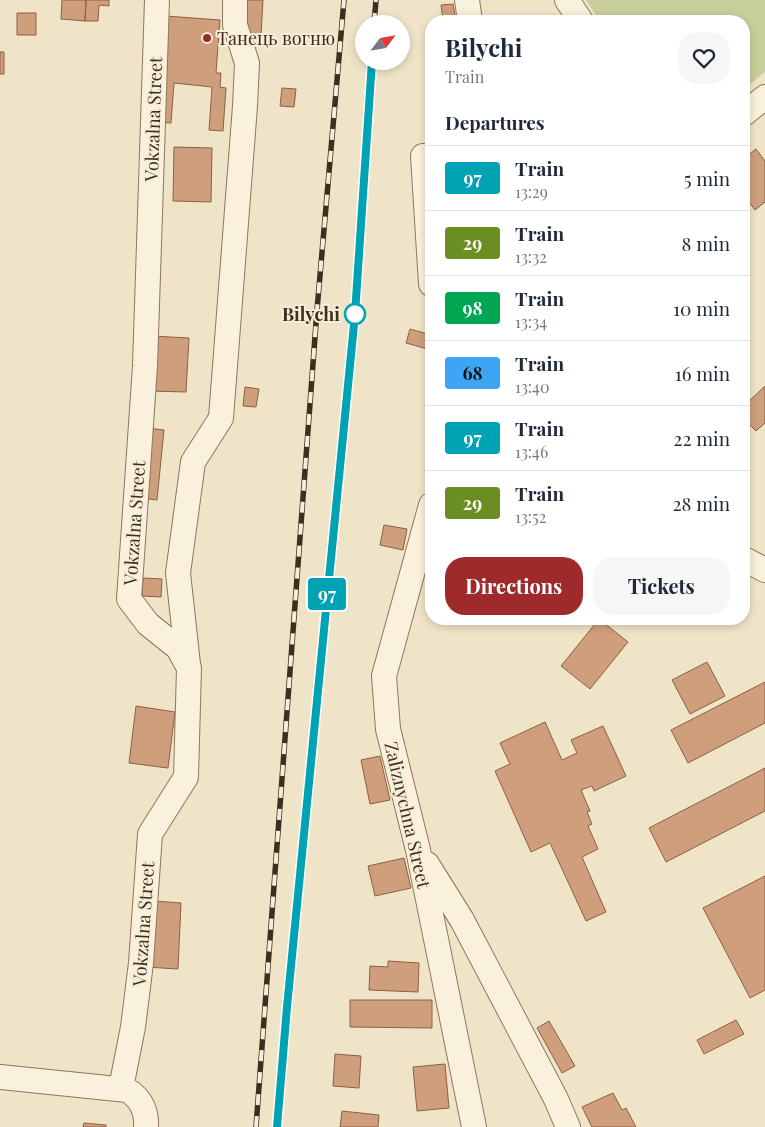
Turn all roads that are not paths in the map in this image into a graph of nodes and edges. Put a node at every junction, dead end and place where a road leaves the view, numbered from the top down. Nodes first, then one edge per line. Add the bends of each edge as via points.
1 (157, 0) edge
2 (235, 0) edge
3 (468, 0) edge
4 (567, 0) edge
5 (469, 15) edge
6 (577, 15) edge
7 (765, 97) edge
8 (750, 109) edge
9 (423, 156) dead end
10 (425, 188) edge
11 (425, 527) edge
12 (750, 562) edge
13 (765, 570) edge
14 (189, 668) junction
15 (418, 850) junction
16 (0, 1077) edge
17 (121, 1088) junction
18 (146, 1123) edge
19 (474, 1127) edge
20 (568, 1127) edge

1 - 14 street, Vokzalna Street via 145,366 129,599 148,624 178,648
2 - 14 street via 235,25 247,63 221,418 193,462 178,573
3 - 5 street
4 - 6 street
7 - 8 street
9 - 10 street
11 - 15 street, Zaliznychna Street via 384,676 388,729
12 - 13 street
14 - 17 street, Vokzalna Street via 186,777 150,834 141,963
15 - 19 street, Zaliznychna Street
15 - 20 street via 462,920
16 - 17 street
17 - 18 street via 138,1099 145,1112

